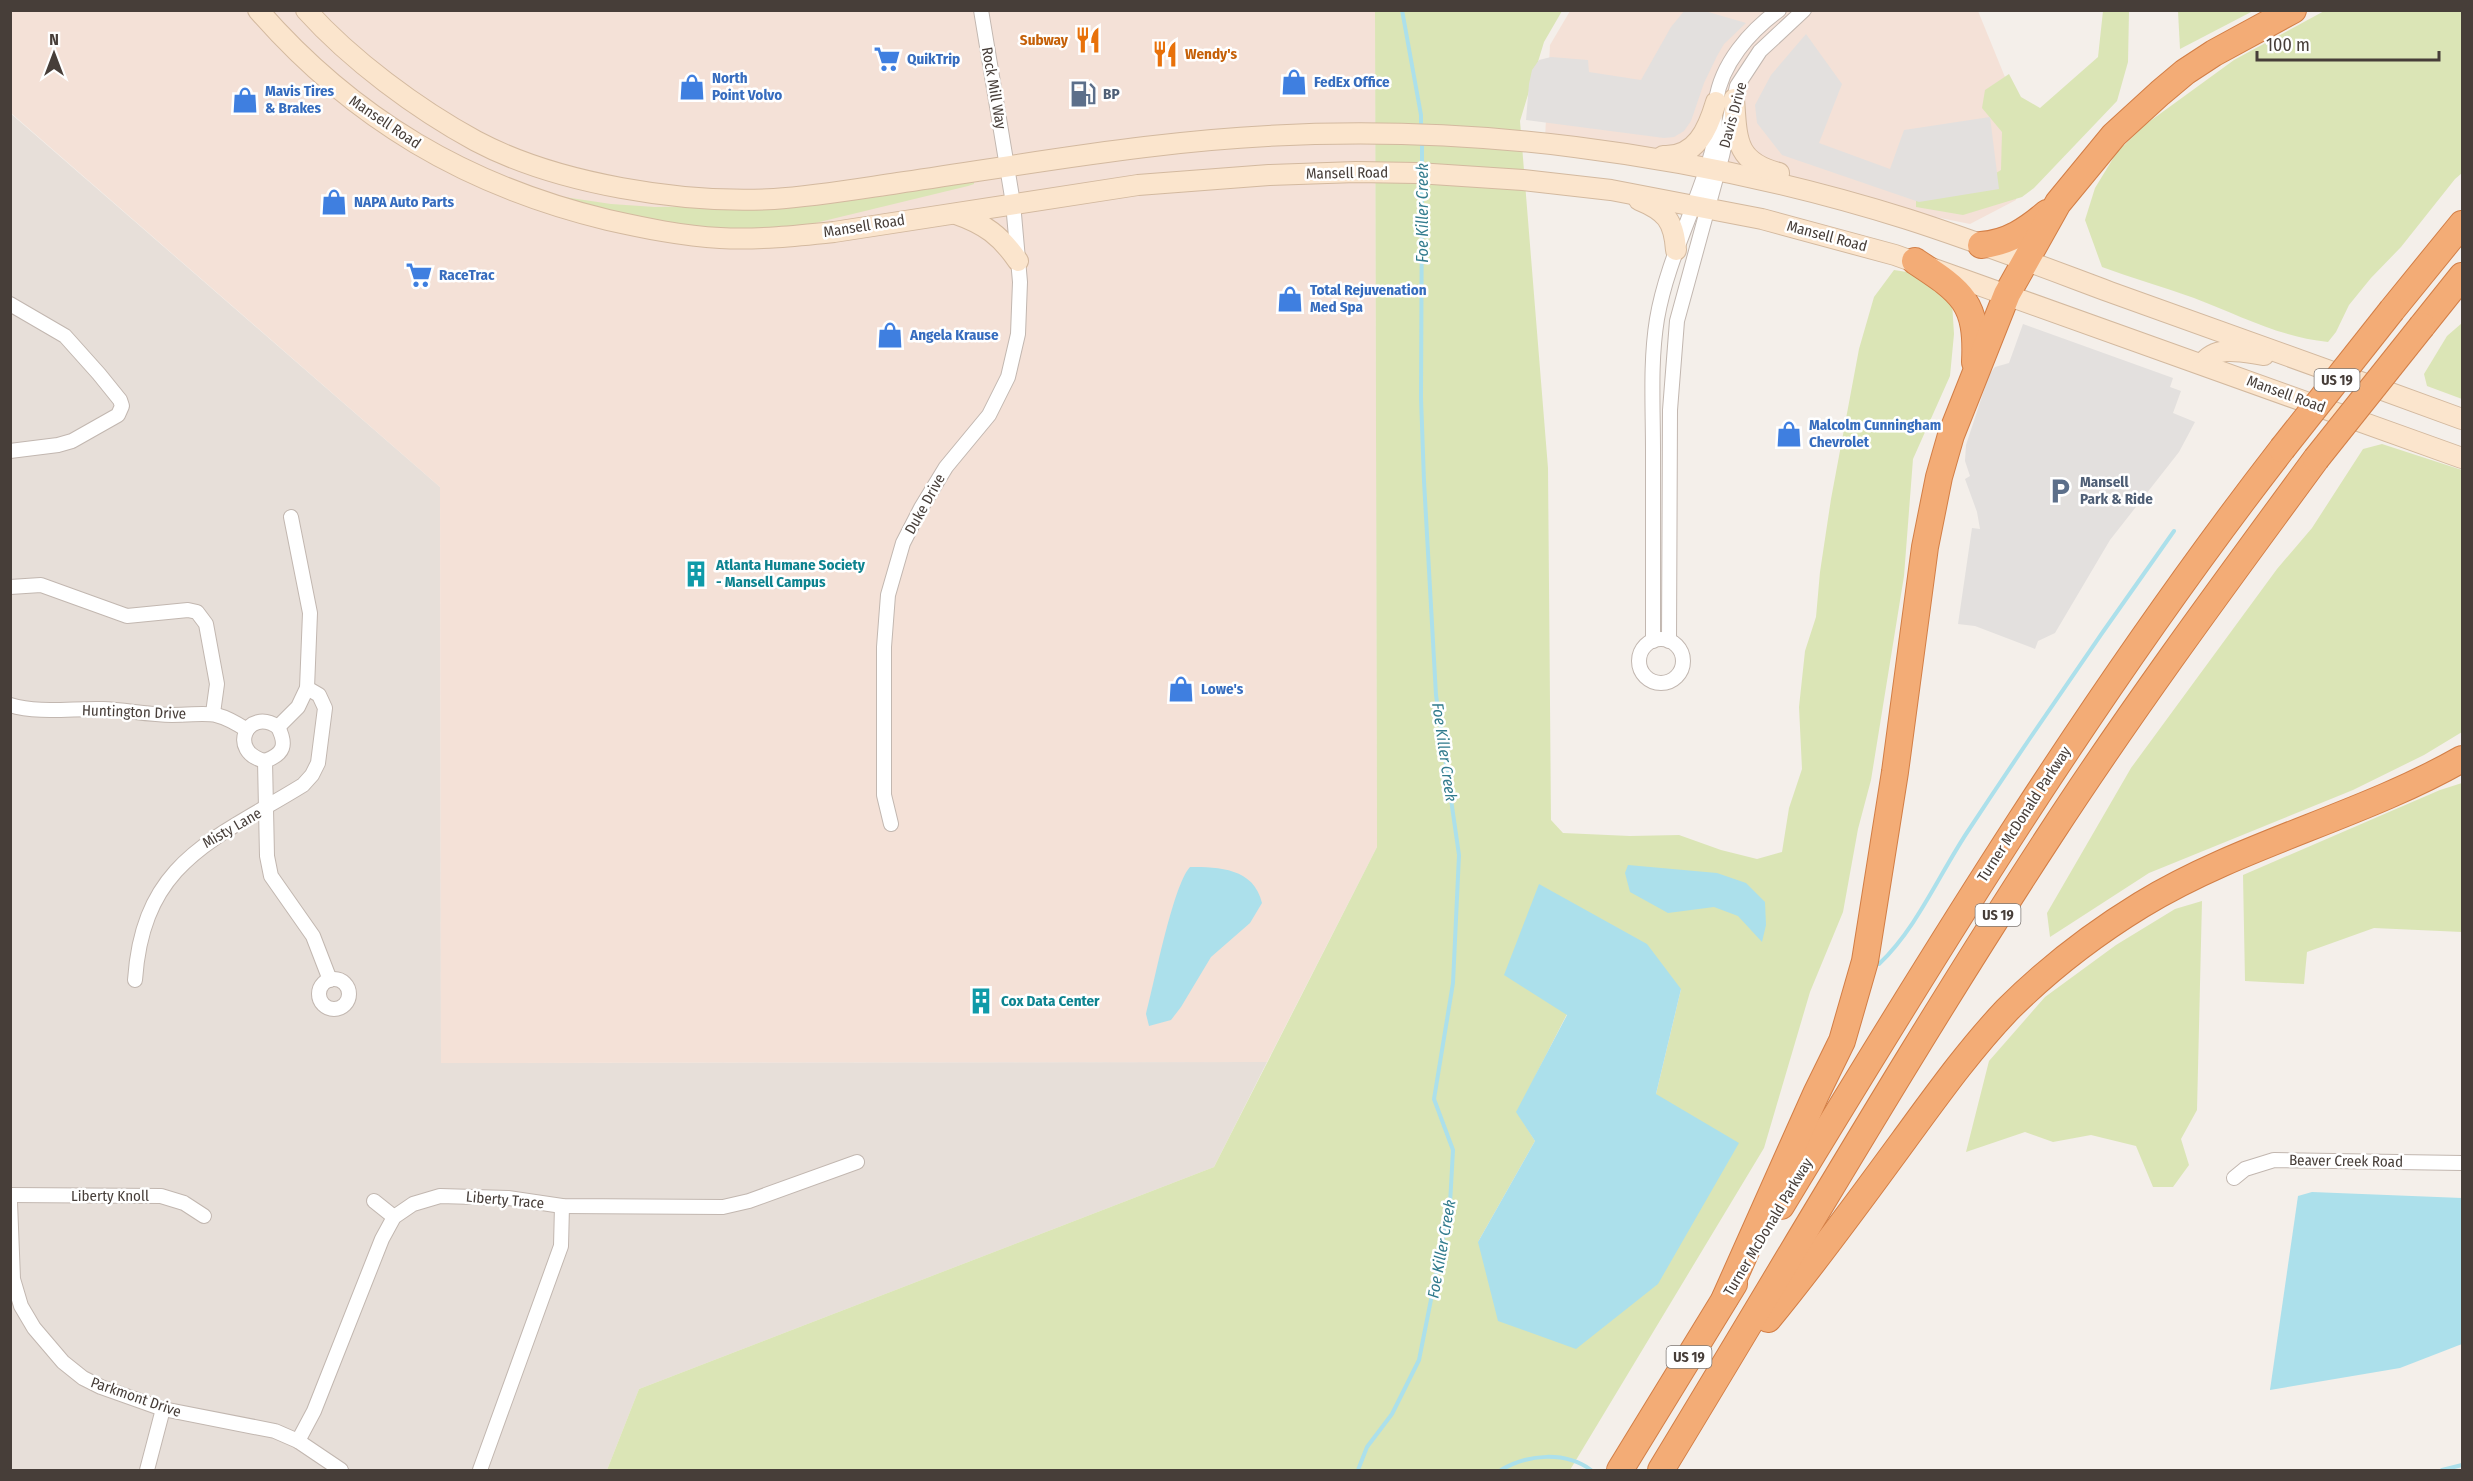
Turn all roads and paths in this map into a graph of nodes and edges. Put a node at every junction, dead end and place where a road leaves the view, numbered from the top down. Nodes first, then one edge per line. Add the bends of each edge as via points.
1 (258, 10) edge
2 (306, 10) edge
3 (981, 10) edge
4 (1779, 10) edge
5 (1804, 10) edge
6 (2294, 10) edge
7 (1745, 42) junction
8 (1760, 51) junction
9 (1725, 100) junction
10 (1618, 153) junction
11 (1007, 166) junction
12 (1712, 170) junction
13 (1611, 190) junction
14 (1847, 201) junction
15 (1013, 203) junction
16 (2058, 203) junction
17 (1700, 206) junction
18 (954, 213) junction
19 (2463, 224) edge
20 (1981, 245) junction
21 (1676, 250) junction
22 (1018, 261) junction
23 (1915, 261) junction
24 (2024, 261) junction
25 (2463, 276) edge
26 (2007, 294) junction
27 (10, 304) edge
28 (2300, 360) junction
29 (2202, 364) junction
30 (1974, 378) junction
31 (2463, 418) edge
32 (10, 451) edge
33 (2463, 458) edge
34 (291, 517) dead end
35 (10, 587) edge
36 (1653, 641) junction
37 (1669, 641) junction
38 (307, 688) junction
39 (10, 705) edge
40 (213, 713) junction
41 (278, 727) junction
42 (247, 730) junction
43 (2463, 759) edge
44 (265, 761) junction
45 (266, 808) junction
46 (891, 824) dead end
47 (135, 980) dead end
48 (330, 980) dead end
49 (857, 1162) dead end
50 (2463, 1163) edge
51 (2234, 1178) dead end
52 (10, 1195) edge
53 (374, 1201) dead end
54 (10, 1202) edge
55 (562, 1206) junction
56 (204, 1216) dead end
57 (394, 1217) junction
58 (1725, 1298) junction
59 (1710, 1390) junction
60 (163, 1409) junction
61 (298, 1441) junction
62 (147, 1470) edge
63 (341, 1470) edge
64 (480, 1470) edge
65 (1620, 1470) edge
66 (1661, 1470) edge

1 - 18 main road, Mansell Road via 327,80 397,132 437,157 513,191 563,208 677,233 756,239 834,232
2 - 11 main road via 363,65 476,141 545,169 610,184 675,195 771,199
3 - 11 street, Rock Mill Way
4 - 7 street, Davis Drive
5 - 8 street, Davis Drive
6 - 16 highway via 2214,53 2160,93 2114,135
7 - 8 street
7 - 9 street, Davis Drive via 1730,64
8 - 9 street, Davis Drive
9 - 10 main road via 1693,147 1679,155
9 - 12 street, Davis Drive via 1716,130
9 - 14 main road via 1739,142 1753,164 1823,185
10 - 11 main road via 1480,138 1289,134
10 - 12 main road
11 - 15 street, Rock Mill Way
12 - 14 main road
12 - 17 street, Davis Drive
13 - 15 main road, Mansell Road via 1477,176 1356,172 1138,185
13 - 17 main road, Mansell Road
13 - 21 main road via 1660,211 1674,232
14 - 20 main road
15 - 18 main road, Mansell Road
15 - 22 street, Duke Drive
16 - 20 highway via 2018,235
16 - 24 highway
17 - 21 street
17 - 23 main road, Mansell Road via 1805,229
17 - 37 street via 1673,344
18 - 22 main road via 980,222 1006,243
19 - 58 highway, Turner McDonald Parkway / US 19, bridge via 2282,450 2136,649 2023,815 1916,983
20 - 24 main road
21 - 36 street via 1662,295 1654,342
22 - 46 street, Duke Drive via 1018,333 1008,377 989,414 946,467 921,508 903,543 888,595 884,795
23 - 26 main road, Mansell Road
23 - 30 highway via 1953,286 1967,305 1975,332
24 - 26 highway
24 - 28 main road
25 - 59 highway, US 19, bridge via 2316,459 2139,703 1952,990
26 - 29 main road, Mansell Road
26 - 30 highway
27 - 32 street via 65,336 78,348 120,400 121,411 72,441
28 - 29 main road via 2228,351 2208,356
28 - 31 main road
29 - 33 main road, Mansell Road
30 - 58 highway via 1951,435 1931,512 1895,772 1857,991 1838,1050
34 - 38 street via 310,614
35 - 40 street via 41,585 127,616 197,612 206,624 217,684
36 - 37 street
36 - 37 street via 1646,645 1639,662 1651,680 1664,683 1677,676 1683,661 1677,646
38 - 41 street via 298,707
38 - 45 street via 319,695 325,708 318,763 303,785
39 - 40 street, Huntington Drive via 170,715
40 - 42 street, Huntington Drive
41 - 42 street via 262,721
41 - 44 street via 284,738 282,749
42 - 44 street via 246,751
43 - 59 highway via 2417,783 2185,881 2118,919 2051,969 1964,1059 1815,1261
44 - 45 street
45 - 47 street, Misty Lane via 202,845 167,879 143,927
45 - 48 street, Misty Lane via 267,856 272,876 313,936
49 - 55 street, Liberty Trace via 723,1207
50 - 51 street, Beaver Creek Road via 2274,1160 2245,1169
52 - 56 street, Liberty Knoll via 161,1196 184,1203
53 - 57 street
54 - 60 street, Parkmont Drive via 13,1279 21,1306 34,1328 63,1362 83,1378
55 - 57 street, Liberty Trace via 508,1198 440,1196 413,1204
55 - 64 street via 561,1246
57 - 61 street
58 - 65 highway, Turner McDonald Parkway / US 19
59 - 66 highway, US 19
60 - 61 street, Parkmont Drive via 247,1424
60 - 62 street
61 - 63 street, Parkmont Drive

